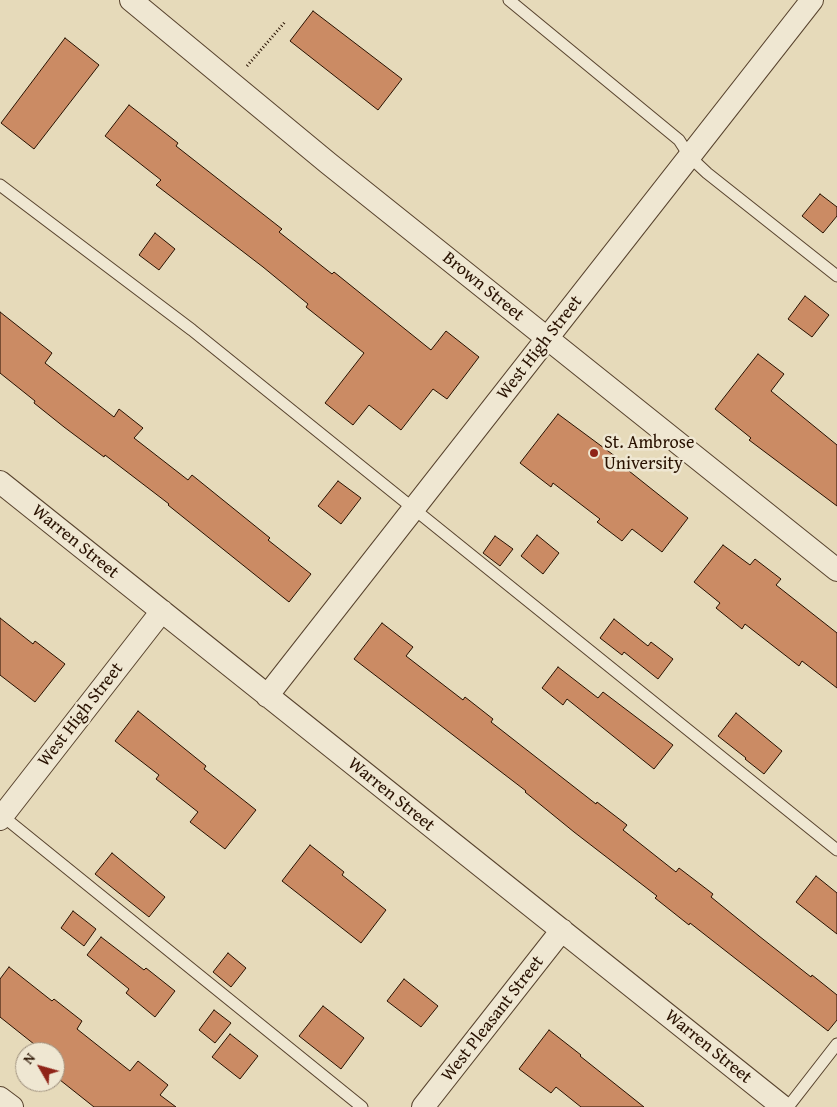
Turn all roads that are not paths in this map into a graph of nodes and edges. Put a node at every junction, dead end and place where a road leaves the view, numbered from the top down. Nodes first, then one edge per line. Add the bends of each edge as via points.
1 (131, 0) edge
2 (508, 0) edge
3 (812, 0) edge
4 (690, 156) junction
5 (0, 185) edge
6 (837, 276) edge
7 (548, 339) junction
8 (0, 482) edge
9 (414, 509) junction
10 (837, 570) edge
11 (162, 612) junction
12 (267, 696) junction
13 (1, 817) edge
14 (837, 850) edge
15 (562, 930) junction
16 (837, 1044) edge
17 (0, 1098) edge
18 (12, 1107) edge
19 (362, 1107) edge
20 (423, 1107) edge
21 (783, 1107) edge
22 (788, 1107) edge

1 - 7 street, Brown Street
2 - 4 lane via 679,140
3 - 4 street, West High Street
4 - 6 lane
4 - 7 street, West High Street
5 - 9 lane via 192,330
7 - 9 street, West High Street
7 - 10 street, Brown Street
8 - 11 street, Warren Street
9 - 12 street, West High Street
9 - 14 lane
11 - 12 street, Warren Street
11 - 13 street, West High Street
12 - 15 street, Warren Street
13 - 19 lane
15 - 20 street, West Pleasant Street
15 - 21 street, Warren Street
16 - 22 lane
17 - 18 street

